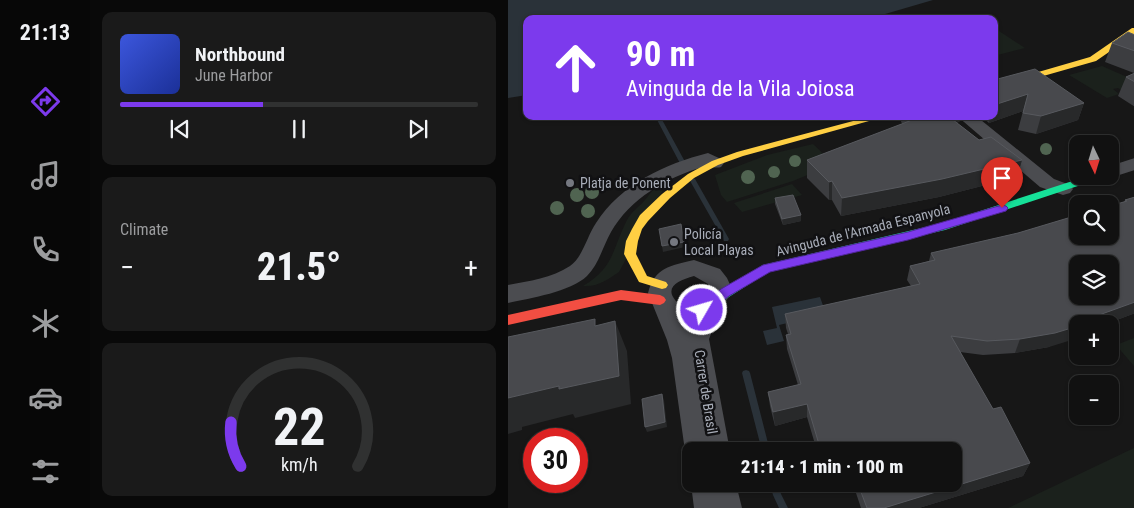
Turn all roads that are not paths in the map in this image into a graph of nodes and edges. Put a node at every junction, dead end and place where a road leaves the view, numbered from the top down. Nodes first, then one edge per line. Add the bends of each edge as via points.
1 (1134, 30) edge
2 (998, 87) edge
3 (867, 120) edge
4 (970, 120) edge
5 (715, 163) junction
6 (1134, 164) edge
7 (1119, 169) edge
8 (1074, 185) edge
9 (1063, 189) junction
10 (508, 294) edge
11 (662, 297) junction
12 (714, 302) junction
13 (508, 320) edge
14 (698, 442) edge
15 (714, 442) edge
16 (707, 492) edge
17 (724, 492) edge
18 (710, 508) edge
19 (727, 508) edge

1 - 2 street via 1094,59
3 - 5 street via 801,136
4 - 9 street via 1047,183
5 - 10 street via 708,159 684,166 637,189 604,226 579,272 545,286
5 - 11 street via 691,176 666,196 644,218 634,235 630,254 634,263 643,279
6 - 7 street
8 - 9 street, Avinguda de l'Armada Espanyola
9 - 12 street, Avinguda de l'Armada Espanyola via 908,236 767,268
11 - 12 street via 672,312 682,314 692,314
11 - 12 street via 676,272 703,269 711,272 720,284
11 - 13 street via 621,295
11 - 14 street, Carrer de Brasil via 682,346
12 - 15 street, Carrer de Brasil via 697,338
16 - 18 street
17 - 19 street

